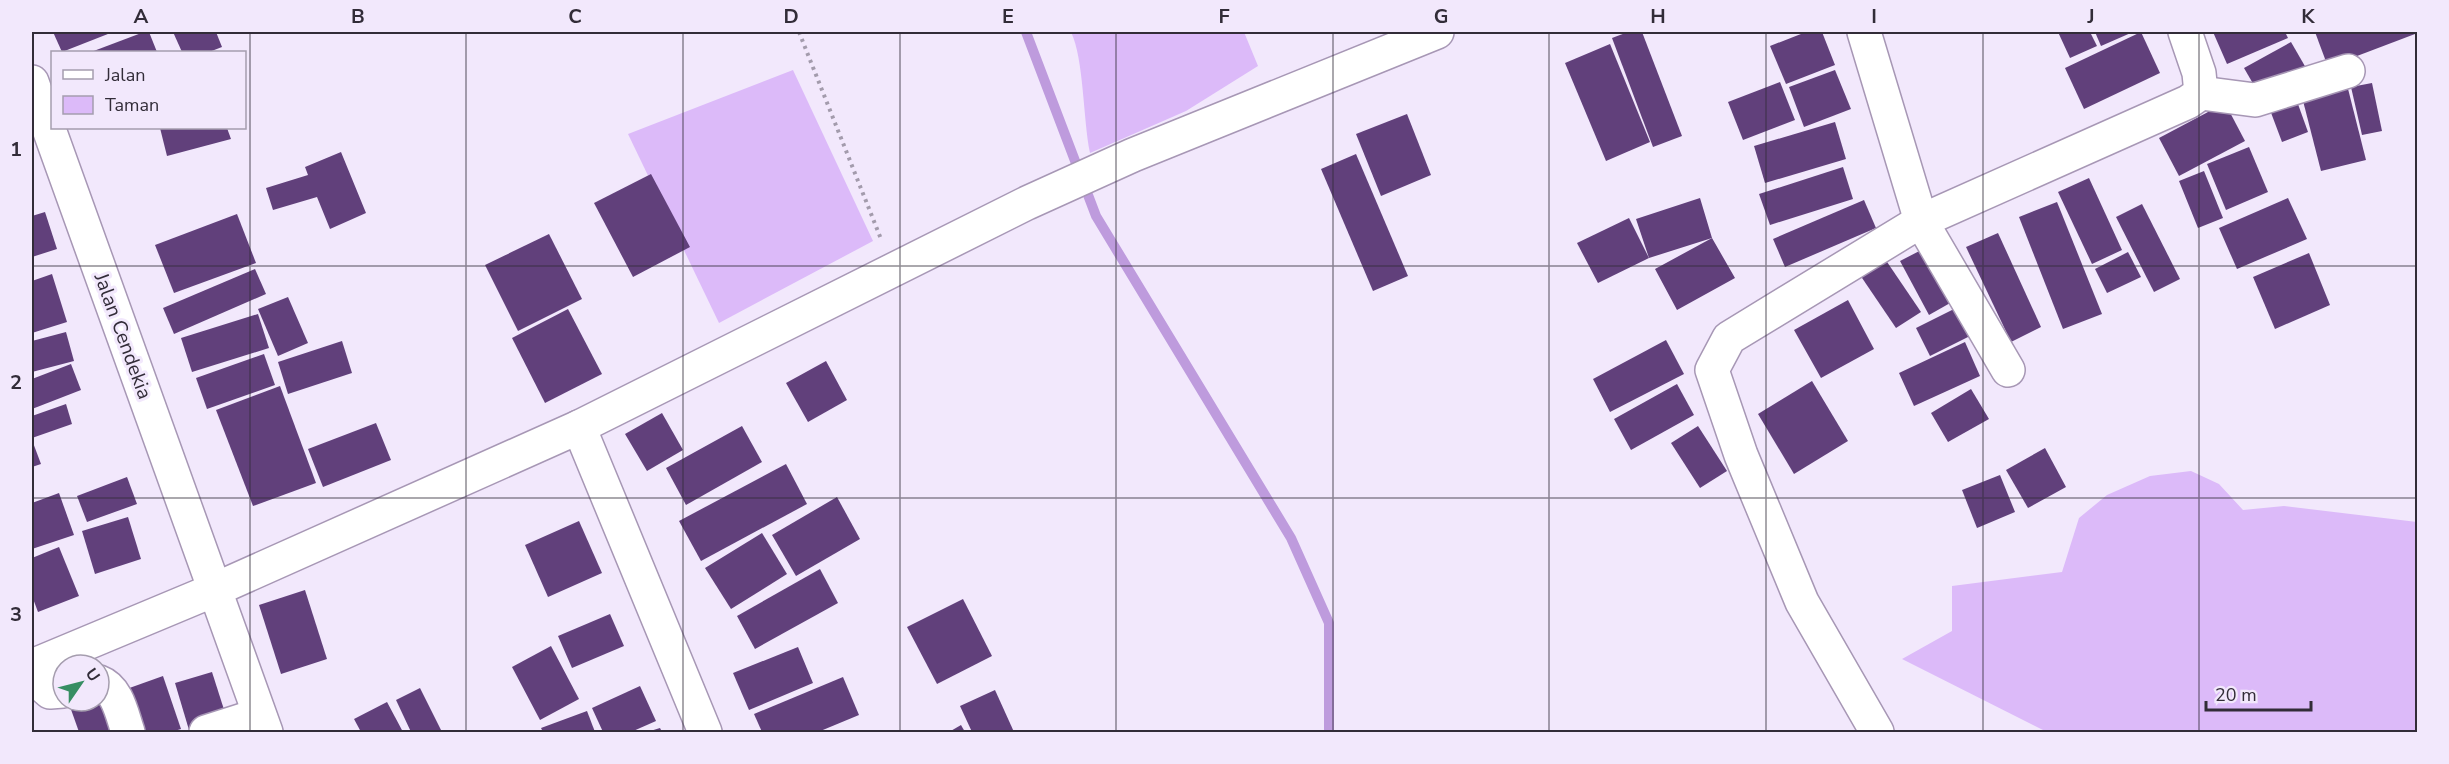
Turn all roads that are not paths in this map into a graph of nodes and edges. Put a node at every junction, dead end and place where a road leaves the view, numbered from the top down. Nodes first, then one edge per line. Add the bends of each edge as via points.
1 (1437, 32) edge
2 (1864, 32) edge
3 (2187, 32) edge
4 (2348, 71) dead end
5 (34, 92) edge
6 (2201, 93) junction
7 (1922, 221) junction
8 (2008, 370) dead end
9 (579, 427) junction
10 (214, 591) junction
11 (32, 666) edge
12 (111, 691) edge
13 (51, 692) edge
14 (263, 724) edge
15 (128, 732) edge
16 (206, 732) edge
17 (705, 732) edge
18 (1877, 732) edge

1 - 9 street via 1133,154
2 - 7 street
3 - 6 street
4 - 6 street via 2255,100
5 - 10 street, Jalan Cendekia
6 - 7 street
7 - 8 street
7 - 18 street via 1729,338 1712,370 1741,455 1802,602
9 - 10 street
9 - 17 street
10 - 11 street
10 - 14 street, Jalan Cendekia
11 - 13 street via 42,685
12 - 15 street
14 - 16 street

